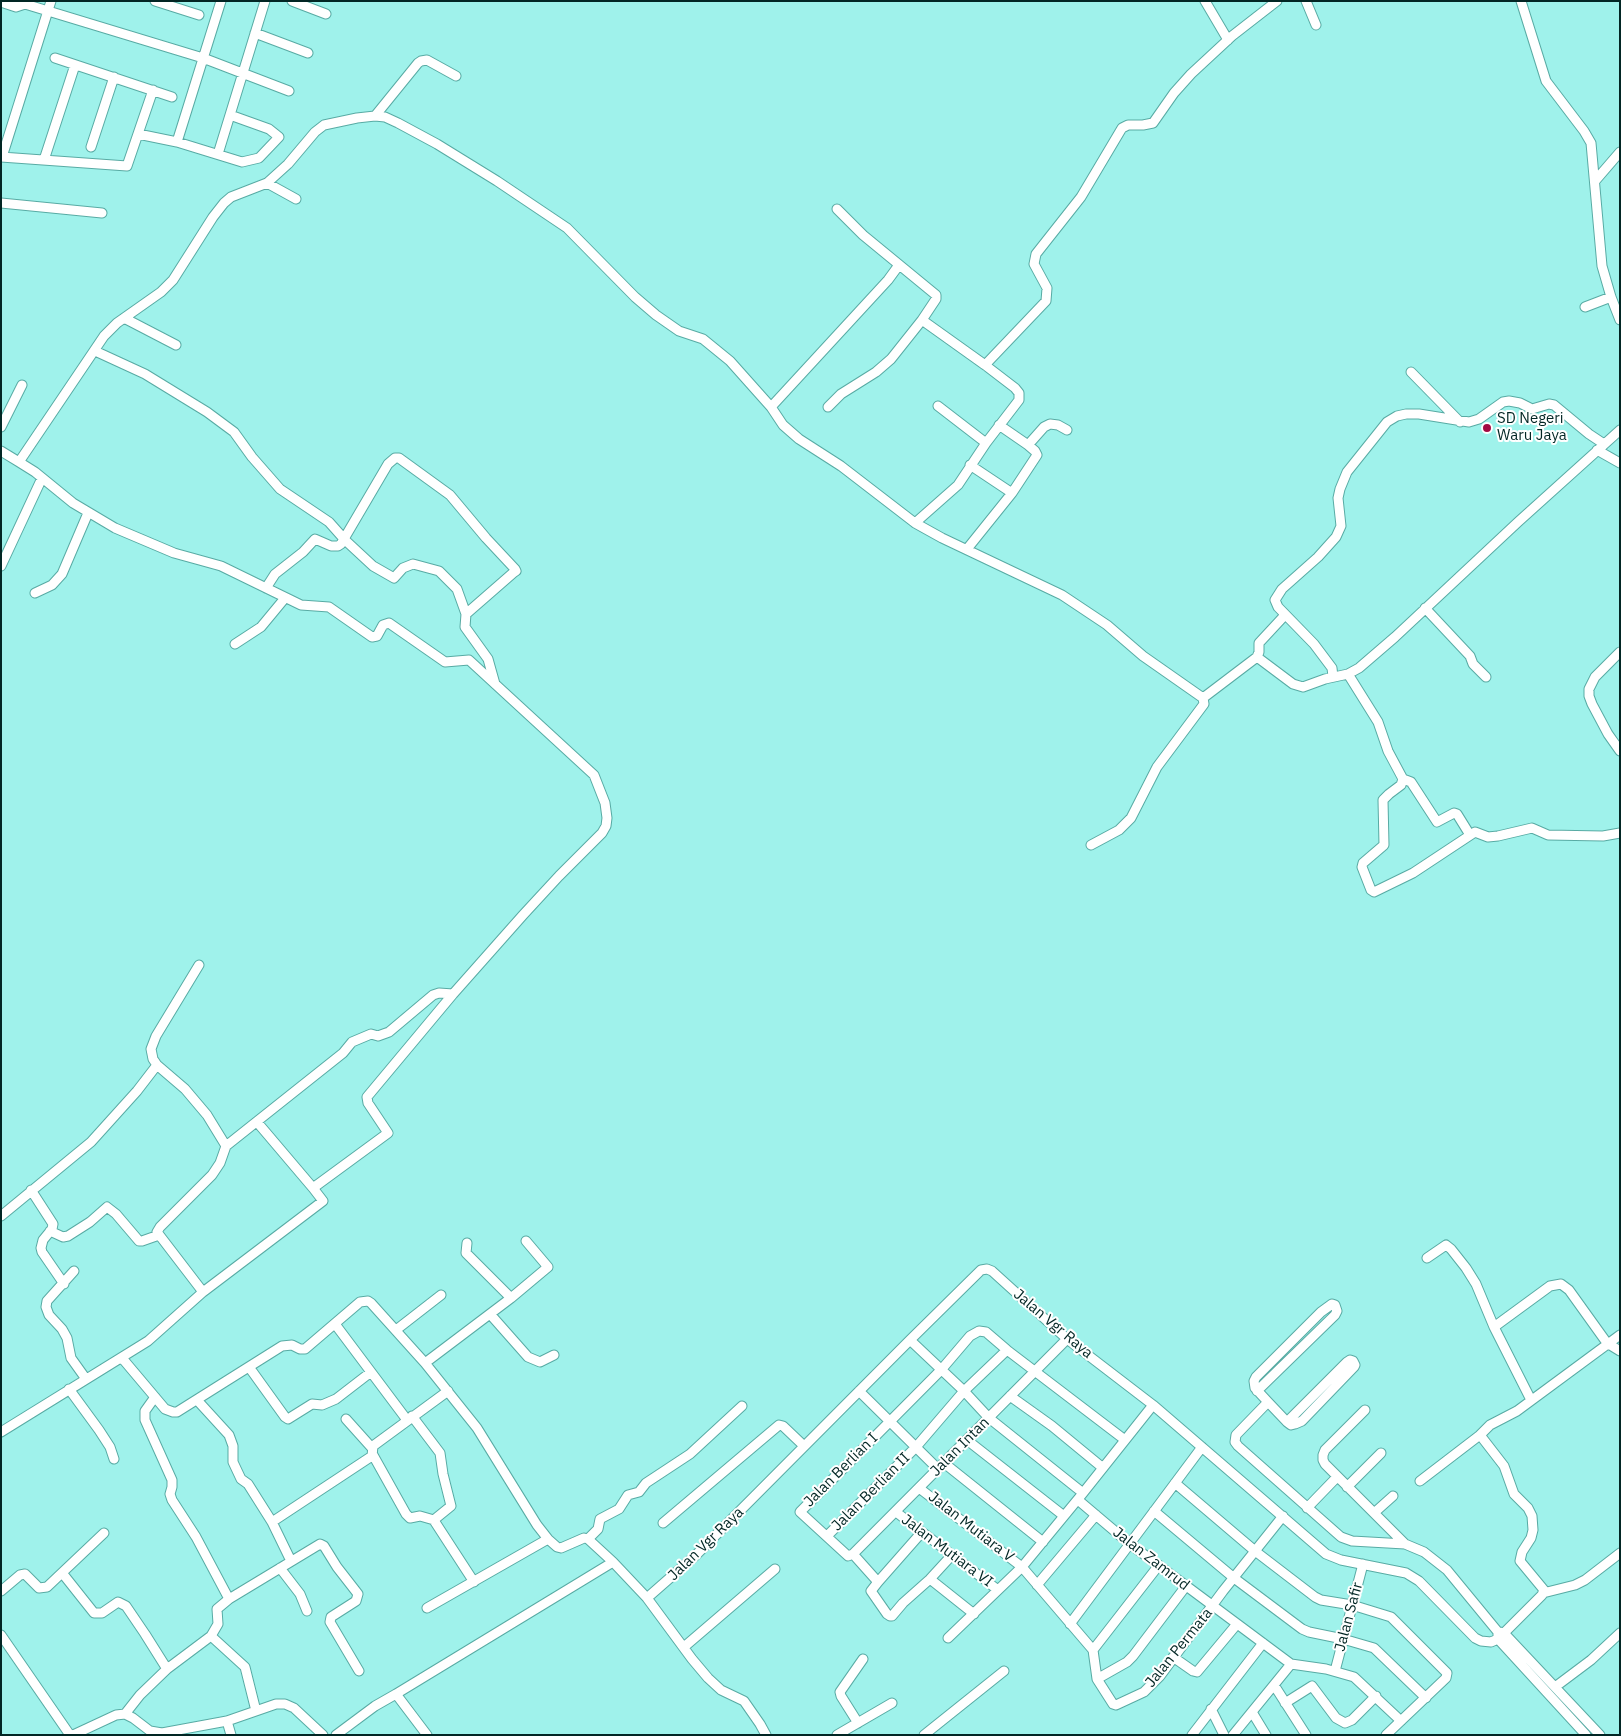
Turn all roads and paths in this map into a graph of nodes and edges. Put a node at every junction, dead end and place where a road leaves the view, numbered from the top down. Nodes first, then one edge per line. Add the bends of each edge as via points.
1 (51, 1) edge
2 (154, 1) edge
3 (222, 1) edge
4 (265, 1) edge
5 (292, 1) edge
6 (1205, 1) edge
7 (1277, 1) edge
8 (1306, 1) edge
9 (1521, 1) edge
10 (1, 2) edge
11 (24, 3) edge
12 (310, 4) edge
13 (180, 5) edge
14 (48, 12) junction
15 (326, 14) dead end
16 (199, 15) dead end
17 (1316, 25) dead end
18 (255, 33) junction
19 (1228, 40) junction
20 (308, 53) dead end
21 (55, 58) dead end
22 (203, 58) junction
23 (75, 65) junction
24 (243, 74) junction
25 (456, 76) dead end
26 (114, 77) junction
27 (153, 90) junction
28 (289, 91) dead end
29 (172, 97) dead end
30 (230, 115) junction
31 (375, 116) junction
32 (138, 134) junction
33 (178, 142) junction
34 (91, 146) dead end
35 (1620, 152) edge
36 (218, 154) junction
37 (2, 157) edge
38 (44, 160) junction
39 (1595, 181) junction
40 (267, 183) junction
41 (296, 199) dead end
42 (1, 203) edge
43 (837, 208) dead end
44 (102, 213) dead end
45 (899, 265) junction
46 (1611, 297) junction
47 (1585, 306) dead end
48 (124, 318) junction
49 (922, 320) junction
50 (1620, 320) edge
51 (176, 345) dead end
52 (95, 351) junction
53 (985, 365) junction
54 (1411, 372) dead end
55 (22, 385) dead end
56 (938, 406) dead end
57 (771, 407) junction
58 (828, 407) dead end
59 (1460, 422) junction
60 (999, 425) junction
61 (1, 427) edge
62 (1067, 430) dead end
63 (1620, 430) edge
64 (986, 443) junction
65 (1028, 445) junction
66 (1601, 447) junction
67 (1, 451) edge
68 (19, 462) junction
69 (1620, 464) edge
70 (970, 465) junction
71 (42, 478) junction
72 (1012, 493) junction
73 (88, 513) junction
74 (915, 524) junction
75 (344, 540) junction
76 (967, 549) junction
77 (1, 566) edge
78 (266, 588) junction
79 (35, 593) dead end
80 (285, 598) junction
81 (1425, 608) junction
82 (466, 614) junction
83 (1286, 615) junction
84 (235, 644) dead end
85 (1620, 652) edge
86 (1257, 656) junction
87 (1348, 674) junction
88 (1333, 677) junction
89 (1486, 678) dead end
90 (495, 684) junction
91 (1203, 698) junction
92 (1620, 751) edge
93 (1403, 779) junction
94 (1620, 833) edge
95 (1470, 835) junction
96 (1091, 845) dead end
97 (199, 965) dead end
98 (453, 994) junction
99 (157, 1065) junction
100 (257, 1122) junction
101 (226, 1146) junction
102 (313, 1188) junction
103 (31, 1190) junction
104 (1, 1216) edge
105 (50, 1231) junction
106 (159, 1235) junction
107 (526, 1240) dead end
108 (467, 1243) dead end
109 (1427, 1258) dead end
110 (74, 1272) dead end
111 (64, 1284) junction
112 (203, 1292) junction
113 (441, 1295) dead end
114 (511, 1298) junction
115 (490, 1314) junction
116 (335, 1324) junction
117 (1494, 1327) junction
118 (396, 1330) junction
119 (1620, 1335) edge
120 (1067, 1339) junction
121 (910, 1340) junction
122 (1606, 1343) junction
123 (1006, 1350) junction
124 (1620, 1351) edge
125 (554, 1355) dead end
126 (122, 1358) junction
127 (425, 1363) junction
128 (249, 1367) junction
129 (941, 1370) junction
130 (1036, 1371) junction
131 (371, 1372) junction
132 (86, 1379) junction
133 (69, 1389) junction
134 (448, 1390) junction
135 (859, 1391) junction
136 (964, 1391) junction
137 (1257, 1391) junction
138 (1010, 1396) junction
139 (155, 1397) junction
140 (197, 1400) junction
141 (1531, 1400) junction
142 (1268, 1402) junction
143 (1153, 1405) junction
144 (742, 1406) dead end
145 (1365, 1410) dead end
146 (410, 1418) junction
147 (989, 1418) junction
148 (346, 1419) dead end
149 (890, 1422) junction
150 (1287, 1422) junction
151 (1, 1432) edge
152 (1480, 1434) junction
153 (967, 1440) junction
154 (1126, 1440) junction
155 (804, 1446) junction
156 (916, 1447) junction
157 (1202, 1447) junction
158 (372, 1452) junction
159 (1381, 1453) dead end
160 (114, 1459) dead end
161 (941, 1466) junction
162 (1103, 1468) junction
163 (1337, 1477) junction
164 (1420, 1482) dead end
165 (1175, 1483) junction
166 (1347, 1486) junction
167 (919, 1488) junction
168 (1392, 1496) dead end
169 (1080, 1497) junction
170 (1307, 1508) junction
171 (1154, 1511) junction
172 (896, 1512) junction
173 (1374, 1513) junction
174 (1096, 1515) junction
175 (1064, 1516) junction
176 (1283, 1516) junction
177 (434, 1520) junction
178 (272, 1522) junction
179 (664, 1523) dead end
180 (922, 1532) junction
181 (104, 1533) dead end
182 (826, 1536) junction
183 (548, 1539) junction
184 (588, 1539) junction
185 (1043, 1542) junction
186 (1130, 1544) junction
187 (1405, 1544) junction
188 (1255, 1551) junction
189 (1620, 1553) edge
190 (853, 1554) junction
191 (952, 1555) junction
192 (291, 1561) junction
193 (613, 1562) junction
194 (1363, 1564) junction
195 (1159, 1565) junction
196 (1022, 1567) junction
197 (280, 1568) junction
198 (775, 1569) dead end
199 (63, 1574) junction
200 (1234, 1578) junction
201 (930, 1579) junction
202 (474, 1582) junction
203 (878, 1582) junction
204 (1037, 1585) junction
205 (1186, 1586) junction
206 (998, 1590) junction
207 (1, 1591) edge
208 (1543, 1593) junction
209 (647, 1598) junction
210 (229, 1599) junction
211 (1352, 1605) junction
212 (1212, 1606) junction
213 (427, 1608) dead end
214 (307, 1611) dead end
215 (974, 1614) junction
216 (1070, 1624) junction
217 (1237, 1624) junction
218 (1620, 1633) edge
219 (1, 1635) edge
220 (1500, 1635) junction
221 (211, 1636) junction
222 (948, 1638) dead end
223 (1343, 1639) junction
224 (1263, 1644) junction
225 (684, 1647) junction
226 (1093, 1650) junction
227 (1173, 1657) junction
228 (863, 1659) dead end
229 (1291, 1664) junction
230 (166, 1669) junction
231 (359, 1671) dead end
232 (1004, 1671) dead end
233 (1335, 1671) junction
234 (1097, 1679) junction
235 (1274, 1686) junction
236 (1555, 1687) junction
237 (396, 1694) junction
238 (1376, 1696) junction
239 (1426, 1698) junction
240 (892, 1703) dead end
241 (1285, 1703) junction
242 (1211, 1709) junction
243 (256, 1711) junction
244 (1252, 1712) junction
245 (125, 1714) junction
246 (227, 1721) junction
247 (1402, 1721) junction
248 (858, 1723) junction
249 (72, 1735) edge
250 (231, 1735) edge
251 (324, 1735) edge
252 (336, 1735) edge
253 (427, 1735) edge
254 (766, 1735) edge
255 (837, 1735) edge
256 (924, 1735) edge
257 (1192, 1735) edge
258 (1224, 1735) edge
259 (1233, 1735) edge
260 (1266, 1735) edge
261 (1306, 1735) edge
262 (1386, 1735) edge
263 (1586, 1735) edge
264 (1600, 1735) edge

1 - 14 street
2 - 13 street
3 - 22 street
4 - 18 street
5 - 12 street
6 - 19 street
7 - 19 street
8 - 17 street
9 - 39 street via 1546,81 1591,143
10 - 11 street via 16,7
11 - 14 street
12 - 15 street
13 - 16 street
14 - 22 street
14 - 37 street
18 - 20 street
18 - 24 street
19 - 53 street via 1191,74 1153,123 1128,124 1118,132 1081,197 1036,254 1034,264 1046,288 1046,301
21 - 23 street
22 - 24 street
22 - 33 street
23 - 26 street
23 - 38 street
24 - 28 street
24 - 30 street
25 - 31 street via 427,60 418,62
26 - 27 street
26 - 34 street
27 - 29 street
27 - 32 street
30 - 36 street
30 - 36 street via 269,129 279,137 259,158 242,162
31 - 40 street via 320,128
31 - 57 street via 398,123 437,144 567,228 635,297 668,325 703,339 730,361
32 - 33 street
32 - 38 street via 127,166
33 - 36 street
35 - 39 street
37 - 38 street
39 - 46 street via 1601,259
40 - 41 street
40 - 48 street via 224,204 173,280
42 - 44 street
43 - 45 street
45 - 49 street via 936,295
45 - 57 street
46 - 47 street
46 - 50 street
48 - 51 street
48 - 52 street via 104,336
49 - 53 street
49 - 58 street via 891,359 845,390
52 - 68 street
52 - 75 street via 145,374 234,432 280,489 329,522
53 - 60 street via 1018,393 1019,400
54 - 59 street
55 - 61 street
56 - 64 street
57 - 74 street via 783,425
59 - 66 street via 1474,421 1503,402 1520,402 1532,409 1551,404 1579,424
59 - 83 street via 1406,414 1387,422 1347,472 1338,498 1341,526 1336,537 1276,597 1276,603
60 - 64 street
60 - 65 street
62 - 65 street via 1050,424
63 - 66 street
64 - 70 street
65 - 72 street via 1037,455
66 - 69 street
66 - 81 street
67 - 68 street
68 - 71 street
70 - 72 street
70 - 74 street via 953,492
71 - 73 street
71 - 77 street
72 - 76 street
73 - 78 street via 174,553 221,566
73 - 79 street via 62,574 52,585
74 - 76 street
75 - 78 street via 338,546 331,546 315,539 304,552 275,574
75 - 82 street via 373,566 394,578 402,568 413,564 439,571 457,589
75 - 82 street via 388,464 399,458 450,495 516,571
76 - 91 street via 1062,595
78 - 80 street
80 - 84 street via 261,627
80 - 90 street via 301,605 333,609 372,637 377,636 385,624 390,624 444,662 469,660
81 - 87 street via 1376,654
81 - 89 street
82 - 90 street via 464,627 488,659
83 - 86 street via 1259,643
83 - 88 street via 1314,644 1332,668
85 - 92 street via 1595,677 1589,696
86 - 88 street via 1298,686 1309,686
86 - 91 street
87 - 88 street
87 - 93 street via 1378,722
90 - 98 street via 594,775 605,804 607,822 602,833 550,885
91 - 96 street via 1204,704 1152,776 1131,818 1119,830
93 - 95 street via 1410,782 1437,822 1457,814
93 - 95 street via 1401,786 1383,800 1384,845 1363,863 1371,890 1374,892 1413,873
94 - 95 street via 1603,836 1548,835 1532,828 1498,836 1488,837 1475,832
97 - 99 street via 152,1044 153,1059
98 - 100 street via 433,995 389,1032 378,1036 371,1034 352,1042 343,1053
98 - 102 street via 368,1097 368,1103 388,1133
99 - 101 street via 185,1089 207,1115
99 - 103 street via 91,1142
100 - 101 street
100 - 102 street
101 - 106 street via 212,1175 160,1227
102 - 112 street via 323,1201
103 - 104 street
103 - 105 street via 53,1222
105 - 106 street via 68,1236 108,1207 139,1241
105 - 111 street via 41,1244 42,1252
106 - 112 street
107 - 114 street via 548,1267
108 - 114 street via 466,1253
109 - 117 street via 1449,1246 1476,1284
110 - 111 street
111 - 132 street via 46,1307 62,1329 71,1358
112 - 126 street via 148,1341
113 - 118 street
114 - 115 street
115 - 125 street via 528,1357 540,1362
115 - 127 street
116 - 118 street via 360,1302 368,1301
116 - 128 street via 305,1349 282,1346
116 - 131 street
117 - 122 street via 1550,1286 1561,1284 1569,1290
117 - 141 street
118 - 127 street
119 - 122 street
120 - 121 street, Jalan Vgr Raya via 987,1269 981,1270
120 - 130 street, Jalan Intan
120 - 143 street, Jalan Vgr Raya
121 - 129 street, Jalan Zamrud
121 - 135 street, Jalan Vgr Raya
122 - 124 street
122 - 141 street
123 - 129 street via 986,1332 979,1330
123 - 130 street
123 - 136 street, Jalan Berlian II
126 - 132 street
126 - 139 street
127 - 134 street
128 - 131 street via 288,1419 312,1404 322,1405 336,1400
128 - 140 street
129 - 136 street, Jalan Zamrud
129 - 149 street
130 - 138 street, Jalan Intan
130 - 154 street
131 - 146 street
132 - 133 street
133 - 151 street
133 - 160 street via 99,1430
134 - 146 street
134 - 183 street via 477,1428
135 - 149 street
135 - 155 street, Jalan Vgr Raya
136 - 147 street, Jalan Zamrud
136 - 156 street, Jalan Berlian II
137 - 137 street via 1254,1385 1256,1377 1322,1312 1335,1305 1337,1311 1334,1315
137 - 142 street
138 - 147 street, Jalan Intan
138 - 162 street
139 - 140 street via 164,1409 173,1412
139 - 210 street via 145,1411 145,1420 172,1480 172,1500
140 - 178 street via 229,1435 233,1462 240,1479 248,1484
141 - 152 street
142 - 150 street
142 - 170 street via 1239,1430 1235,1442
143 - 154 street
143 - 157 street, Jalan Vgr Raya
144 - 184 street via 690,1454 639,1492 628,1495 619,1509 600,1519 598,1529
145 - 163 street via 1323,1455 1325,1464
146 - 158 street
146 - 177 street via 440,1453 451,1506
147 - 153 street, Jalan Intan
147 - 169 street, Jalan Zamrud
148 - 158 street
149 - 156 street
149 - 182 street, Jalan Berlian I via 800,1512
150 - 150 street via 1291,1425 1302,1421 1354,1367 1353,1361 1347,1362
152 - 164 street
152 - 208 street via 1504,1466 1514,1494 1532,1516 1531,1538 1520,1561 1542,1587
153 - 161 street, Jalan Intan
153 - 175 street
154 - 162 street
155 - 179 street via 779,1425
155 - 209 street, Jalan Vgr Raya via 696,1555
156 - 161 street
156 - 182 street, Jalan Berlian II
157 - 165 street
157 - 176 street, Jalan Vgr Raya
158 - 177 street via 406,1514 410,1518 420,1516
158 - 178 street
159 - 166 street
161 - 167 street, Jalan Intan
161 - 185 street
162 - 169 street
163 - 166 street
163 - 170 street
165 - 171 street
165 - 188 street
166 - 173 street
167 - 172 street, Jalan Intan
167 - 196 street, Jalan Mutiara V
168 - 173 street
169 - 174 street, Jalan Zamrud
169 - 175 street
170 - 187 street via 1346,1539
171 - 186 street
171 - 200 street
172 - 180 street, Jalan Mutiara VI
172 - 190 street, Jalan Intan
173 - 187 street
174 - 186 street, Jalan Zamrud
174 - 204 street
175 - 185 street
176 - 188 street, Jalan Permata
176 - 194 street, Jalan Vgr Raya via 1326,1554
177 - 202 street
178 - 192 street
180 - 191 street, Jalan Mutiara VI
180 - 203 street
181 - 199 street
182 - 190 street, Jalan Berlian I via 848,1556
183 - 184 street via 561,1548
183 - 202 street
184 - 193 street
185 - 196 street
186 - 195 street, Jalan Zamrud
186 - 216 street
187 - 220 street via 1424,1552 1441,1565
188 - 200 street, Jalan Permata
188 - 211 street via 1321,1600
189 - 208 street via 1585,1580
190 - 203 street
191 - 201 street
191 - 206 street, Jalan Mutiara VI
192 - 197 street
192 - 231 street via 320,1544 358,1594 356,1601 331,1617 330,1622
193 - 209 street
193 - 237 street
194 - 211 street, Jalan Safir
194 - 220 street, Jalan Vgr Raya via 1412,1576 1475,1638 1486,1642
195 - 205 street, Jalan Zamrud
195 - 226 street
196 - 204 street
196 - 206 street
197 - 210 street
197 - 214 street via 300,1594
198 - 225 street
199 - 207 street via 44,1588 39,1588 23,1574
199 - 230 street via 94,1613 102,1613 118,1602 126,1606
200 - 212 street, Jalan Permata
200 - 223 street via 1302,1629
201 - 203 street via 890,1616 871,1591
201 - 215 street
202 - 213 street
204 - 216 street
205 - 212 street, Jalan Zamrud
205 - 234 street via 1133,1656
206 - 215 street
208 - 220 street
209 - 225 street
210 - 221 street via 217,1609 218,1624
211 - 223 street, Jalan Safir
211 - 239 street via 1390,1617 1446,1671 1446,1678
212 - 217 street, Jalan Zamrud
212 - 227 street, Jalan Permata
215 - 222 street
216 - 226 street
217 - 224 street, Jalan Zamrud
217 - 227 street via 1197,1672
218 - 236 street
219 - 249 street
220 - 236 street
220 - 263 street
221 - 230 street
221 - 243 street via 245,1667
223 - 233 street, Jalan Safir
223 - 239 street via 1374,1648
224 - 229 street, Jalan Zamrud
224 - 242 street
225 - 254 street via 714,1685 744,1701
226 - 234 street, Jalan Permata
227 - 234 street, Jalan Permata via 1144,1692 1118,1705 1113,1704
228 - 248 street via 840,1692
229 - 233 street, Jalan Zamrud
229 - 235 street
230 - 245 street
232 - 256 street
233 - 238 street, Jalan Zamrud via 1356,1678
235 - 241 street
235 - 244 street
236 - 264 street
237 - 252 street
237 - 253 street
238 - 241 street via 1345,1723 1339,1721 1312,1686
238 - 247 street, Jalan Zamrud
239 - 247 street
240 - 248 street
241 - 261 street
242 - 257 street
242 - 258 street
243 - 246 street
243 - 251 street via 285,1704
244 - 259 street
244 - 260 street
245 - 246 street via 150,1731 162,1733
245 - 249 street
246 - 250 street
247 - 262 street
248 - 255 street

